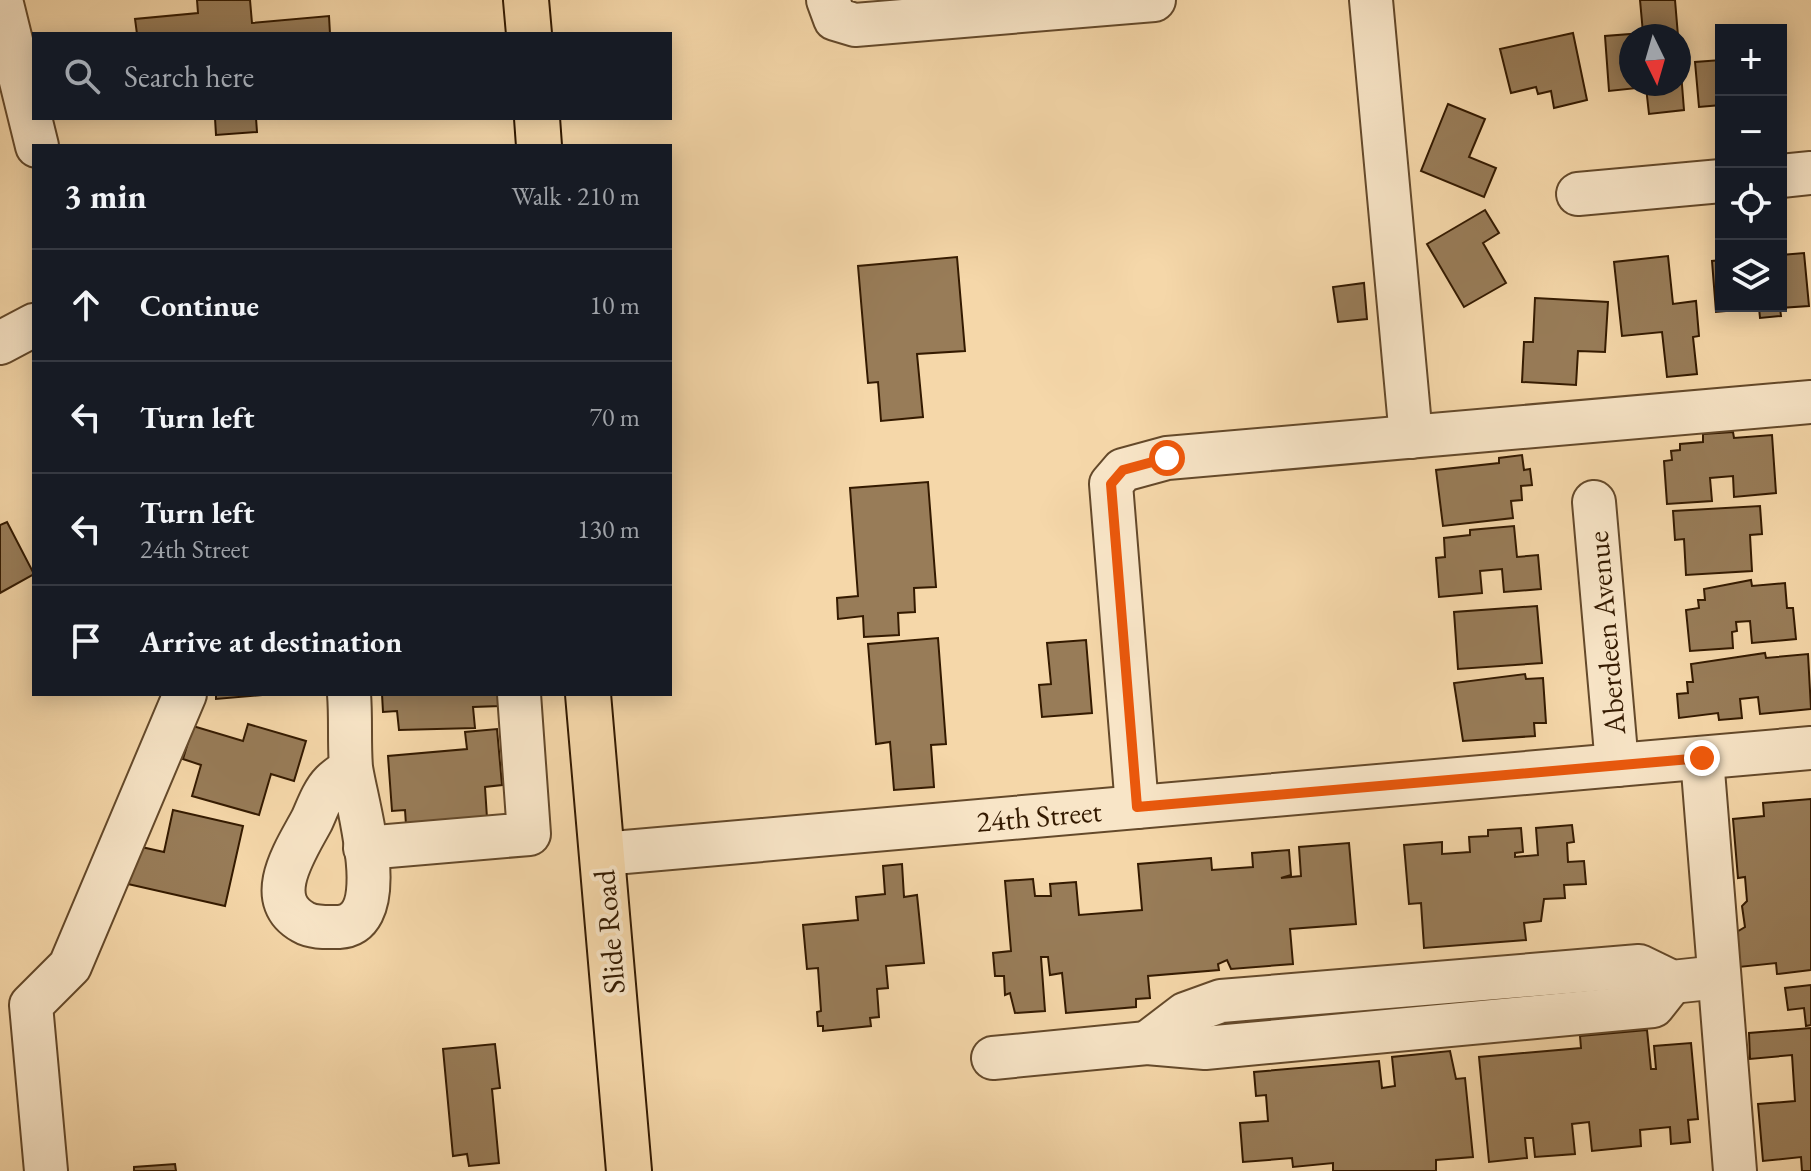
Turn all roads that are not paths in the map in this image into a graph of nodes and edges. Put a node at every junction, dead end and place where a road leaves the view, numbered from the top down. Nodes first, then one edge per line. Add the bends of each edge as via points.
1 (1, 0) edge
2 (526, 0) edge
3 (828, 0) edge
4 (1154, 0) edge
5 (1371, 0) edge
6 (529, 32) edge
7 (537, 120) edge
8 (37, 144) edge
9 (539, 144) edge
10 (1811, 173) edge
11 (1787, 175) edge
12 (1715, 182) edge
13 (1578, 194) dead end
14 (32, 326) edge
15 (0, 343) edge
16 (1811, 402) edge
17 (1411, 437) junction
18 (1594, 502) dead end
19 (184, 696) edge
20 (349, 696) edge
21 (519, 696) edge
22 (588, 696) edge
23 (1811, 748) edge
24 (1702, 758) junction
25 (1617, 765) junction
26 (351, 768) junction
27 (1137, 807) junction
28 (365, 848) junction
29 (602, 854) junction
30 (1719, 977) junction
31 (993, 1058) dead end
32 (46, 1171) edge
33 (629, 1171) edge
34 (1735, 1171) edge

1 - 8 street
2 - 6 main road
3 - 4 street via 835,19 855,25
5 - 17 street
7 - 9 main road
10 - 11 street
12 - 13 street
14 - 15 street
16 - 17 street
17 - 27 street via 1167,458 1123,470 1111,484
18 - 25 street, Aberdeen Avenue
19 - 32 street via 70,966 31,1005
20 - 26 street
21 - 28 street via 529,834
22 - 29 main road, Slide Road
23 - 24 street, 24th Street
24 - 25 street, 24th Street
24 - 30 street
25 - 27 street, 24th Street
26 - 28 street via 362,805
26 - 28 street via 330,785 288,867 283,898 289,910 309,926 343,927 354,922 365,910 369,894
27 - 29 street, 24th Street
29 - 33 main road, Slide Road
30 - 31 street via 1672,982 1639,966 1221,1001 1185,1014 1147,1043
30 - 34 street

